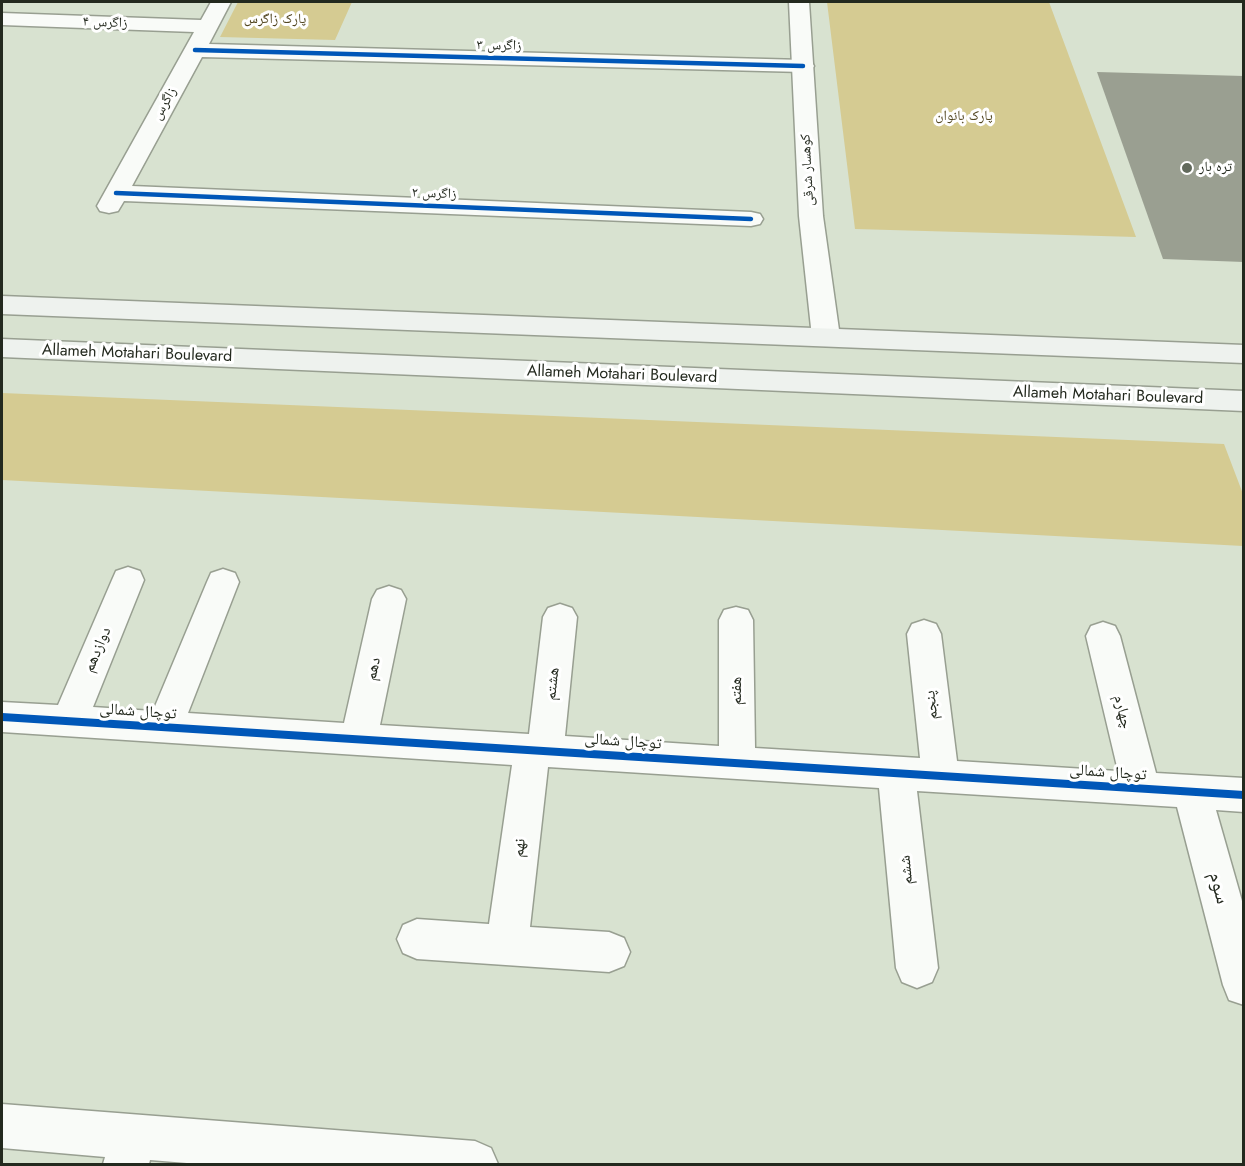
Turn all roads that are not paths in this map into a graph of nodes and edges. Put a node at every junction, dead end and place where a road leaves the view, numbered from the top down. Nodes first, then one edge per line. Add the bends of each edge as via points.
1 (221, 2) edge
2 (799, 2) edge
3 (2, 19) edge
4 (208, 26) junction
5 (195, 50) junction
6 (803, 66) junction
7 (113, 200) joint
8 (751, 219) dead end
9 (2, 304) edge
10 (826, 337) junction
11 (2, 348) edge
12 (1244, 354) edge
13 (1244, 401) edge
14 (128, 580) dead end
15 (223, 582) dead end
16 (389, 599) dead end
17 (560, 617) dead end
18 (736, 620) dead end
19 (924, 634) dead end
20 (1103, 636) dead end
21 (2, 717) edge
22 (69, 721) junction
23 (165, 727) junction
24 (359, 740) junction
25 (539, 750) junction
26 (737, 763) junction
27 (896, 773) junction
28 (940, 776) junction
29 (1141, 788) junction
30 (1192, 791) junction
31 (1244, 795) edge
32 (417, 939) dead end
33 (507, 945) junction
34 (609, 952) dead end
35 (917, 968) dead end
36 (1244, 985) edge
37 (2, 1126) edge
38 (130, 1151) edge
39 (475, 1164) edge

1 - 4 street, زاگرس
2 - 6 street, کوهسار شرقی
3 - 4 street, زاگرس ۴
4 - 5 street, زاگرس
5 - 6 street, زاگرس ۳
5 - 7 street, زاگرس
6 - 10 street, کوهسار شرقی via 811,216
7 - 8 street, زاگرس ۲
9 - 10 main road
10 - 12 main road
11 - 13 main road, Allameh Motahari Boulevard
14 - 22 street, دوازدهم
15 - 23 street
16 - 24 street, دهم
17 - 25 street, هشتم
18 - 26 street, هفتم
19 - 28 street, پنجم
20 - 29 street, چهارم
21 - 22 street, توچال شمالی
22 - 23 street, توچال شمالی
23 - 24 street, توچال شمالی
24 - 25 street, توچال شمالی
25 - 26 street, توچال شمالی
25 - 33 street, نهم
26 - 27 street, توچال شمالی
27 - 28 street, توچال شمالی
27 - 35 street, ششم
28 - 29 street, توچال شمالی
29 - 30 street, توچال شمالی
30 - 31 street, توچال شمالی
30 - 36 street, سوم
32 - 33 street
33 - 34 street
37 - 38 street
38 - 39 street

